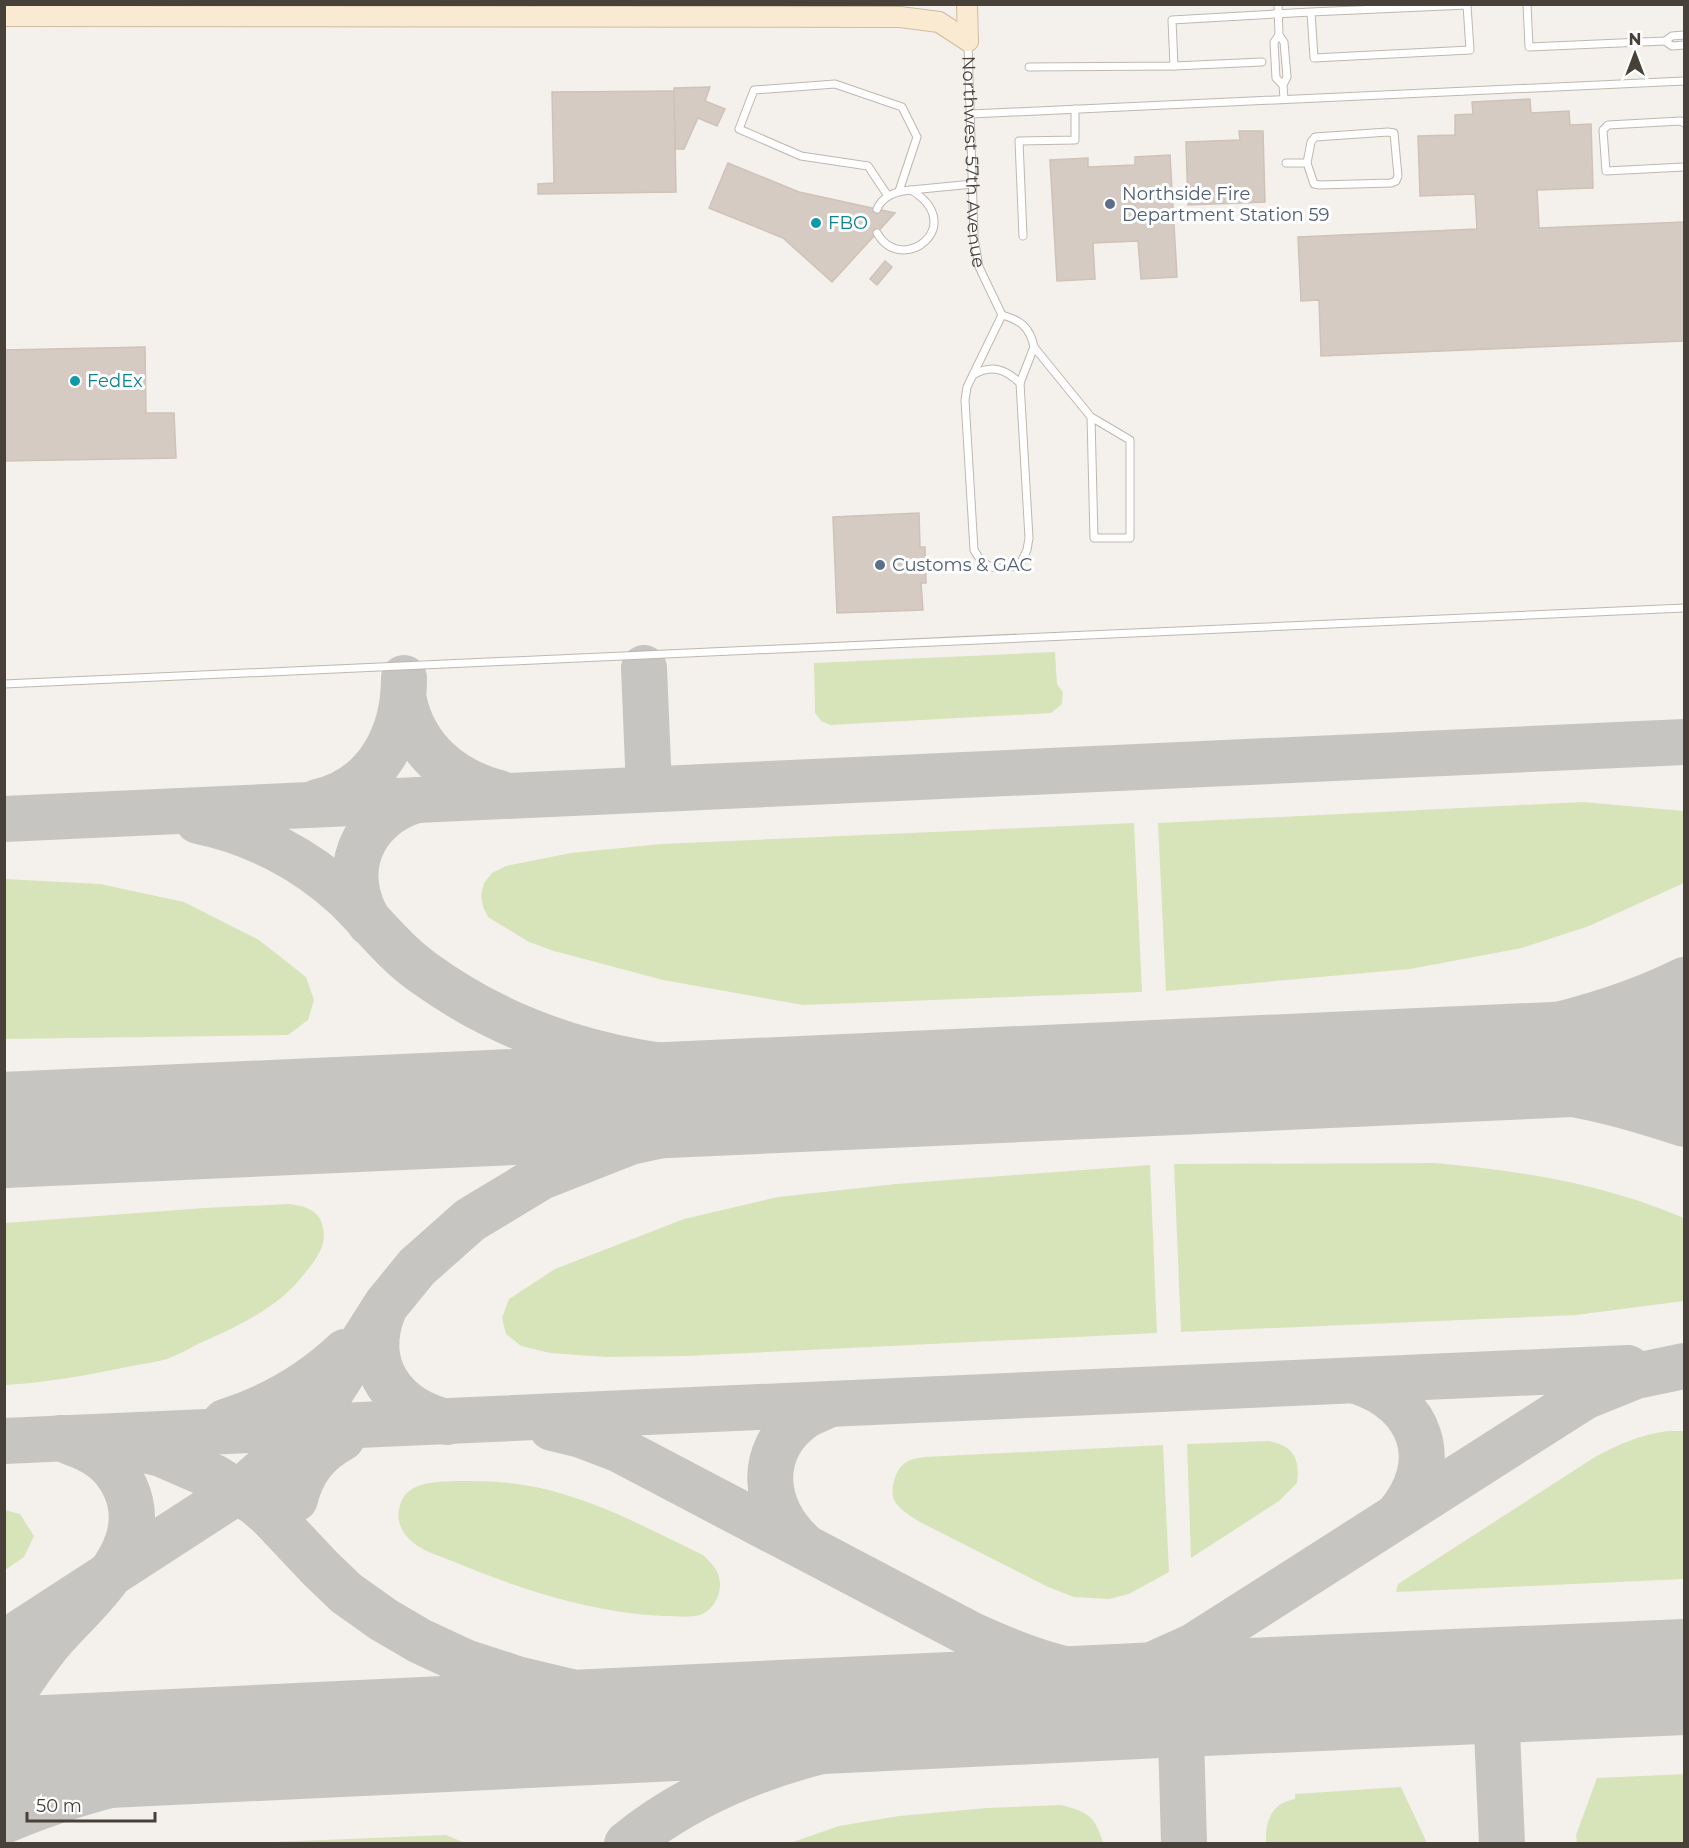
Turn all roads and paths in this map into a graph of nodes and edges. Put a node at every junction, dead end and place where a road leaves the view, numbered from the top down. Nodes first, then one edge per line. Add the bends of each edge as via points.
1 (929, 4) edge
2 (967, 4) edge
3 (1278, 4) edge
4 (1527, 4) edge
5 (1467, 5) edge
6 (1311, 12) junction
7 (1278, 13) junction
8 (4, 16) edge
9 (900, 17) junction
10 (1684, 35) edge
11 (968, 41) junction
12 (1665, 41) junction
13 (1684, 45) edge
14 (1262, 62) dead end
15 (1174, 66) junction
16 (1029, 68) dead end
17 (1684, 81) edge
18 (1284, 99) junction
19 (1075, 109) junction
20 (971, 114) junction
21 (1684, 123) edge
22 (1286, 163) dead end
23 (1307, 163) junction
24 (1684, 167) edge
25 (973, 184) junction
26 (911, 190) junction
27 (899, 191) junction
28 (888, 196) junction
29 (877, 209) dead end
30 (877, 233) dead end
31 (1023, 236) dead end
32 (1002, 315) junction
33 (1034, 347) junction
34 (973, 375) junction
35 (1020, 383) junction
36 (1091, 417) junction
37 (1684, 608) edge
38 (4, 684) edge

1 - 9 street
2 - 11 street, Northwest 57th Avenue
3 - 7 lane
4 - 12 lane via 1529,47
5 - 6 lane
5 - 6 lane via 1470,50 1314,58
6 - 7 lane
7 - 15 lane via 1172,20
7 - 18 lane via 1287,77 1282,85
8 - 9 street
9 - 11 street via 939,22
10 - 12 lane
11 - 20 lane, Northwest 57th Avenue
12 - 13 lane via 1672,46
14 - 15 lane
15 - 16 lane
17 - 18 lane
18 - 19 lane
19 - 20 lane
19 - 31 lane via 1075,140 1019,141
20 - 25 lane, Northwest 57th Avenue
21 - 24 lane via 1608,125 1603,130 1606,171
22 - 23 lane
23 - 23 lane via 1314,184 1391,183 1398,176 1394,133 1315,137
25 - 26 lane
25 - 32 lane, Northwest 57th Avenue via 974,238 980,267
26 - 27 lane
26 - 30 lane via 925,199 933,213 932,231 926,242 903,250 891,247
27 - 28 lane
27 - 28 lane via 918,136 902,106 835,84 754,90 739,129 801,156 868,166
28 - 29 lane
32 - 33 lane via 1019,320 1029,330
32 - 34 lane
33 - 35 lane
33 - 36 lane
34 - 35 lane via 995,368 1010,373
34 - 35 lane via 965,400 974,550 980,561 992,568 1020,564 1029,538
36 - 36 lane via 1094,538 1130,538 1130,440
37 - 38 lane

